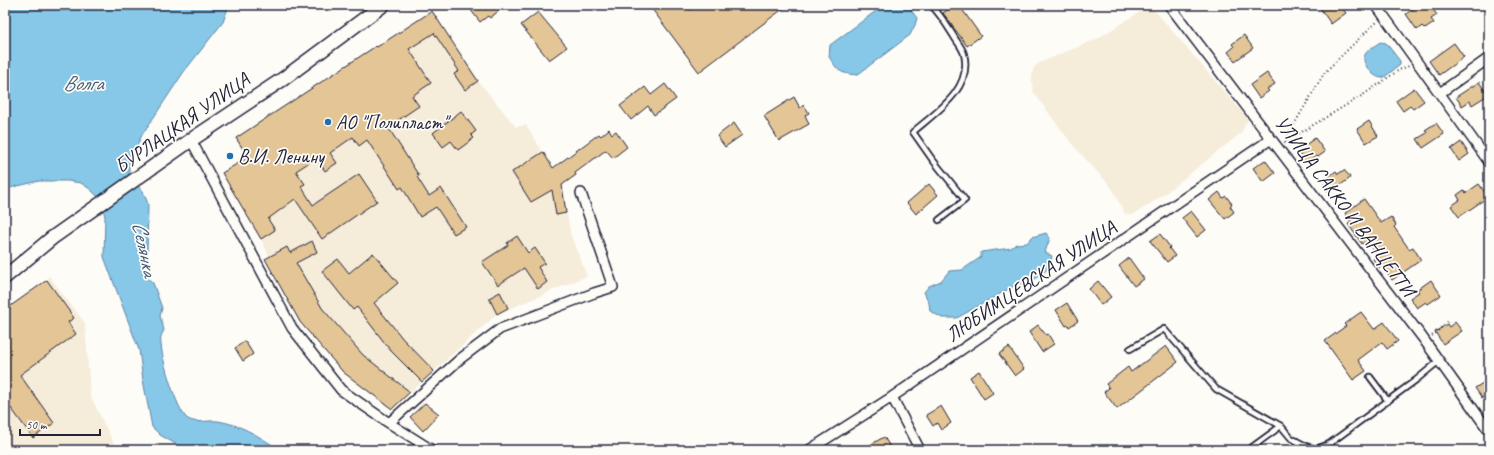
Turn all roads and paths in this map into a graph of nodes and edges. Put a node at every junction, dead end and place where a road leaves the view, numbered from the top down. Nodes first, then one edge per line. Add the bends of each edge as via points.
1 (383, 5) edge
2 (931, 5) edge
3 (1169, 5) edge
4 (1376, 5) edge
5 (1385, 17) junction
6 (1489, 58) edge
7 (1417, 62) junction
8 (1440, 93) junction
9 (1271, 139) junction
10 (191, 140) junction
11 (1281, 145) junction
12 (1489, 162) edge
13 (582, 193) dead end
14 (939, 220) dead end
15 (5, 277) edge
16 (1447, 322) dead end
17 (1425, 342) junction
18 (1130, 349) dead end
19 (1439, 361) junction
20 (1370, 376) dead end
21 (892, 397) junction
22 (1388, 401) junction
23 (389, 423) junction
24 (1281, 426) junction
25 (1489, 431) edge
26 (432, 450) edge
27 (809, 450) edge
28 (920, 450) edge
29 (1248, 450) edge

1 - 10 main road, БУРЛАЦКАЯ УЛИЦА via 283,78
2 - 14 lane via 964,52 966,70 961,84 946,104 913,132 965,200
3 - 9 street, УЛИЦА САККО И ВАНЦЕТТИ
4 - 5 street
5 - 7 street
5 - 11 path via 1370,27 1325,72
6 - 8 street
7 - 8 street
7 - 11 path via 1399,70
8 - 12 street
9 - 11 street, УЛИЦА САККО И ВАНЦЕТТИ
9 - 21 street, ЛЮБИМЦЕВСКАЯ УЛИЦА
10 - 15 main road, БУРЛАЦКАЯ УЛИЦА via 52,238
10 - 23 street via 292,328 341,390
11 - 17 street, УЛИЦА САККО И ВАНЦЕТТИ
13 - 23 street via 613,287 500,328 460,359
16 - 17 path
17 - 19 street, УЛИЦА САККО И ВАНЦЕТТИ
18 - 24 lane via 1164,329 1216,389
19 - 22 lane
19 - 25 street, УЛИЦА САККО И ВАНЦЕТТИ
20 - 22 lane
21 - 27 street, ЛЮБИМЦЕВСКАЯ УЛИЦА
21 - 28 street
22 - 24 lane via 1329,444 1316,449 1291,438
23 - 26 street
24 - 29 lane

